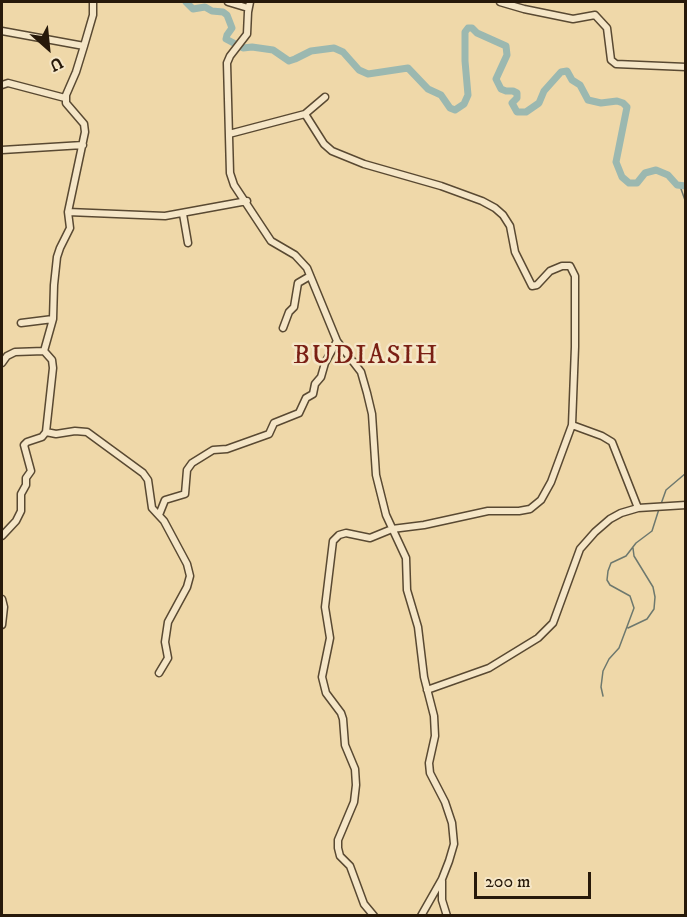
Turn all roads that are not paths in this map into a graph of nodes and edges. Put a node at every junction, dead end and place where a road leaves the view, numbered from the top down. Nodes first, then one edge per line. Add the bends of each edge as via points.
1 (93, 2) edge
2 (228, 2) edge
3 (500, 2) edge
4 (249, 5) edge
5 (2, 31) edge
6 (84, 46) junction
7 (686, 67) edge
8 (2, 85) edge
9 (325, 97) dead end
10 (65, 98) junction
11 (305, 114) junction
12 (229, 134) junction
13 (83, 145) junction
14 (2, 150) edge
15 (247, 201) junction
16 (68, 212) junction
17 (183, 214) junction
18 (189, 243) dead end
19 (310, 276) junction
20 (53, 319) junction
21 (21, 323) dead end
22 (283, 328) dead end
23 (337, 341) junction
24 (44, 351) junction
25 (4, 355) edge
26 (2, 363) edge
27 (572, 425) junction
28 (46, 432) junction
29 (686, 505) edge
30 (638, 508) junction
31 (159, 515) junction
32 (392, 529) junction
33 (2, 536) edge
34 (2, 599) edge
35 (2, 625) edge
36 (159, 673) dead end
37 (427, 690) junction
38 (442, 879) junction
39 (375, 915) edge
40 (421, 915) edge
41 (447, 915) edge

1 - 6 street
2 - 4 street
3 - 7 street via 573,19 595,15 607,28 611,60 616,64
4 - 12 street via 247,31 228,59
5 - 6 street via 67,39
6 - 10 street
8 - 10 street via 8,83
9 - 11 street
10 - 13 street via 85,127
11 - 12 street
11 - 27 street via 332,151 495,208 510,226 514,252 532,286 556,269 573,269 576,282
12 - 15 street via 231,178
13 - 14 street
13 - 16 street
15 - 17 street
15 - 19 street via 271,241 299,258
16 - 17 street
16 - 20 street via 70,228 57,257
17 - 18 street
19 - 22 street via 298,284 294,306
19 - 23 street
20 - 21 street
20 - 24 street
23 - 31 street via 313,394 306,398 299,413 274,423 269,434 213,450 192,463 187,470 185,494 165,500
23 - 32 street via 360,372 368,393 376,474
24 - 25 street
24 - 28 street via 53,368
25 - 26 street
27 - 30 street via 612,442
27 - 32 street via 546,493 537,505 519,512 488,511
28 - 31 street via 87,432 116,453 146,477 152,508
28 - 33 street via 24,445 31,471 21,494 21,511
29 - 30 street
30 - 37 street via 610,519 585,543 553,623 538,638 489,668
31 - 36 street via 190,576 168,622 168,658
32 - 37 street via 406,558 407,584
32 - 39 street via 370,538 346,533 335,537 325,607 330,638 322,673 323,685 341,713 345,745 355,770 354,802 338,848 350,866 364,904
34 - 35 street
37 - 38 street via 435,727 430,774 446,802 454,844
38 - 40 street
38 - 41 street

